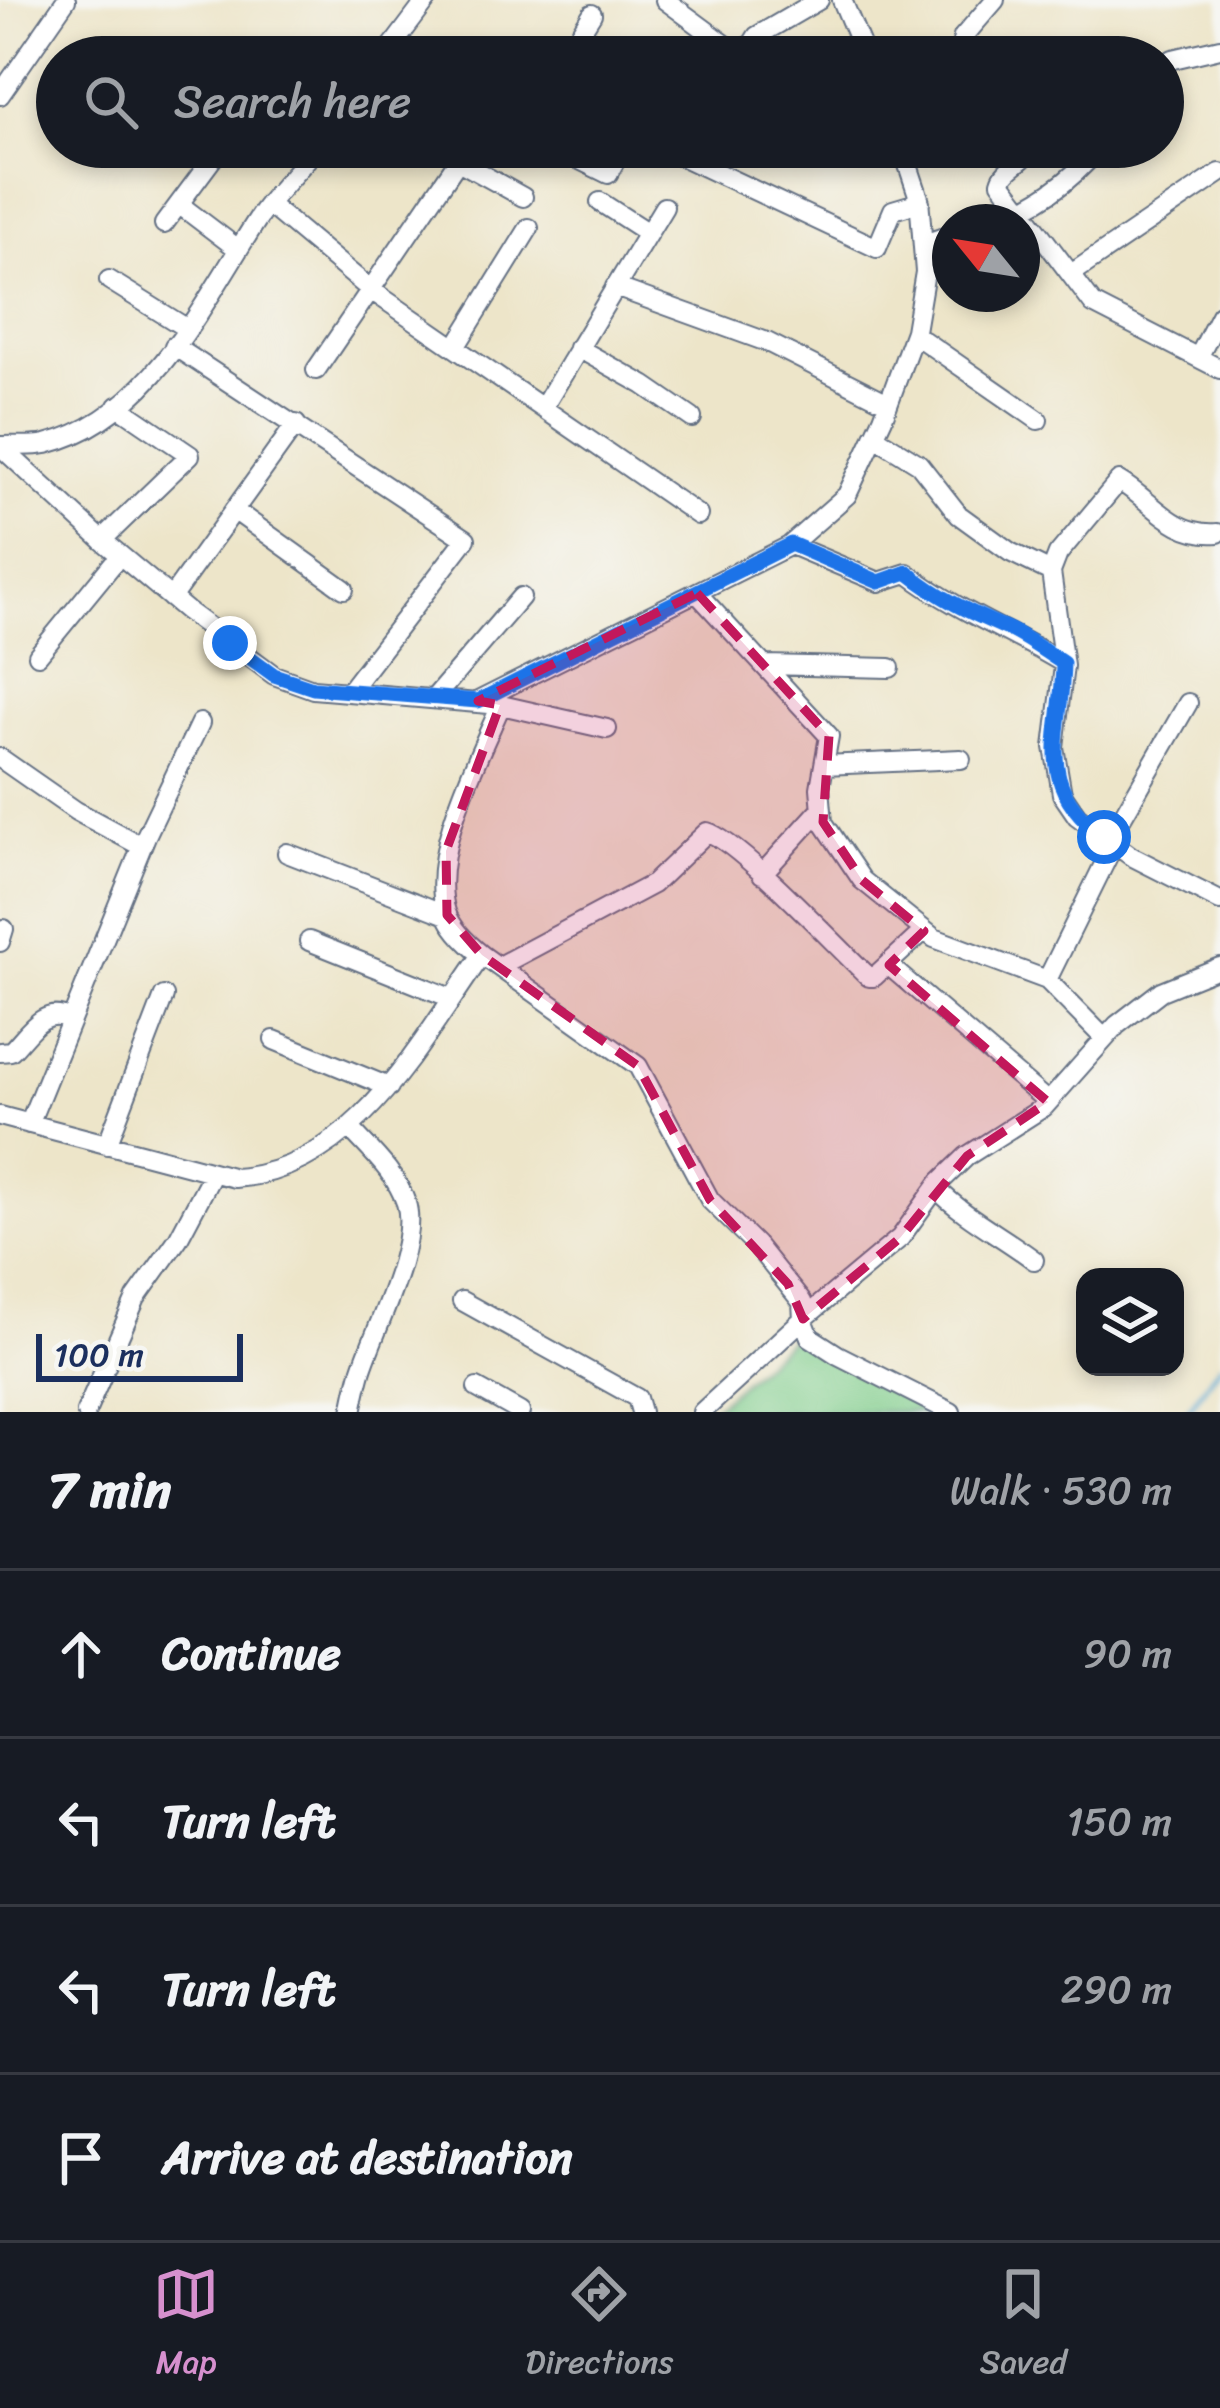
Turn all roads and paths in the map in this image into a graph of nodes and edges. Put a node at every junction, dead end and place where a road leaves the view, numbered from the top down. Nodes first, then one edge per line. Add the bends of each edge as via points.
1 (66, 0) edge
2 (427, 0) edge
3 (665, 0) edge
4 (819, 0) edge
5 (842, 0) edge
6 (995, 0) edge
7 (592, 14) dead end
8 (41, 36) edge
9 (400, 36) edge
10 (578, 36) edge
11 (714, 36) edge
12 (756, 36) edge
13 (857, 36) edge
14 (964, 36) edge
15 (36, 43) edge
16 (1220, 48) edge
17 (1184, 56) edge
18 (0, 95) edge
19 (206, 168) edge
20 (299, 168) edge
21 (453, 168) edge
22 (471, 168) edge
23 (707, 168) edge
24 (909, 168) edge
25 (1010, 168) edge
26 (1082, 168) edge
27 (1220, 173) edge
28 (524, 197) dead end
29 (600, 202) dead end
30 (920, 202) junction
31 (1016, 204) edge
32 (1034, 204) edge
33 (180, 205) junction
34 (268, 205) junction
35 (664, 207) dead end
36 (164, 224) dead end
37 (529, 228) dead end
38 (648, 233) junction
39 (1040, 236) edge
40 (932, 241) edge
41 (924, 244) junction
42 (238, 249) junction
43 (1071, 274) junction
44 (109, 280) dead end
45 (616, 286) junction
46 (371, 290) junction
47 (1220, 314) edge
48 (186, 328) junction
49 (914, 334) junction
50 (174, 346) junction
51 (456, 346) junction
52 (578, 348) junction
53 (1199, 356) junction
54 (1220, 369) edge
55 (316, 370) dead end
56 (888, 403) junction
57 (118, 406) junction
58 (544, 406) junction
59 (692, 418) dead end
60 (1038, 420) dead end
61 (296, 424) junction
62 (874, 436) junction
63 (0, 446) edge
64 (234, 510) junction
65 (698, 515) dead end
66 (1219, 528) edge
67 (102, 541) junction
68 (791, 544) junction
69 (120, 555) junction
70 (1051, 572) junction
71 (344, 590) dead end
72 (697, 593) junction
73 (521, 596) dead end
74 (171, 598) junction
75 (38, 655) dead end
76 (1063, 663) junction
77 (766, 665) junction
78 (890, 668) dead end
79 (350, 690) junction
80 (435, 697) junction
81 (478, 701) junction
82 (1188, 703) dead end
83 (501, 705) junction
84 (200, 723) dead end
85 (607, 729) dead end
86 (0, 758) edge
87 (961, 759) dead end
88 (824, 765) junction
89 (821, 808) junction
90 (1112, 842) junction
91 (141, 847) junction
92 (287, 853) dead end
93 (762, 874) junction
94 (1220, 901) edge
95 (447, 915) junction
96 (924, 931) junction
97 (309, 941) dead end
98 (490, 960) junction
99 (888, 965) junction
100 (1220, 967) edge
101 (1047, 980) junction
102 (164, 996) dead end
103 (451, 998) junction
104 (68, 1019) junction
105 (1103, 1037) junction
106 (274, 1040) dead end
107 (0, 1052) edge
108 (388, 1087) junction
109 (1048, 1102) junction
110 (0, 1116) edge
111 (28, 1124) junction
112 (350, 1128) junction
113 (107, 1145) junction
114 (213, 1172) junction
115 (936, 1188) junction
116 (1034, 1261) dead end
117 (462, 1301) dead end
118 (803, 1319) junction
119 (477, 1388) dead end
120 (86, 1412) edge
121 (352, 1412) edge
122 (520, 1412) edge
123 (641, 1412) edge
124 (702, 1412) edge
125 (951, 1412) edge

1 - 8 street
2 - 9 street
3 - 11 street
4 - 12 street
5 - 13 street
6 - 14 street
7 - 10 street
15 - 18 street
16 - 17 street
19 - 33 street
20 - 34 street
21 - 46 street
22 - 28 street
23 - 30 street via 878,248 893,210
24 - 30 street
25 - 31 street via 1001,182
26 - 32 street
27 - 43 street
29 - 38 street
30 - 41 street
33 - 36 street
33 - 42 street
34 - 42 street
34 - 46 street
35 - 38 street
37 - 51 street
38 - 45 street
39 - 43 street
40 - 41 street
41 - 49 street
42 - 48 street
43 - 53 street via 1093,304
44 - 48 street
45 - 52 street
45 - 56 street via 748,334
46 - 51 street
46 - 55 street
47 - 53 street
48 - 50 street
49 - 56 street
49 - 60 street
50 - 57 street
50 - 61 street
51 - 58 street
52 - 58 street
52 - 59 street
53 - 54 street
56 - 62 street
57 - 63 street via 45,444
57 - 67 street via 190,454
58 - 65 street
61 - 64 street
61 - 79 street via 466,539
62 - 68 street via 847,495
62 - 70 street via 919,464 959,514
63 - 67 street
64 - 71 street
64 - 74 street
66 - 70 street via 1163,519 1119,481
67 - 69 street
68 - 72 street
68 - 76 street via 879,582 907,572 939,598
69 - 74 street
69 - 75 street
70 - 76 street
72 - 77 street
72 - 81 street
73 - 80 street
74 - 79 street via 274,675
76 - 90 street via 1054,747 1062,794
77 - 78 street
77 - 88 street via 829,736
79 - 80 street
80 - 81 street
81 - 83 street
82 - 90 street
83 - 85 street
83 - 95 street via 446,851
84 - 91 street
86 - 91 street
87 - 88 street
88 - 89 street
89 - 93 street
89 - 96 street via 862,880
90 - 94 street
90 - 101 street
91 - 104 street
92 - 95 street
93 - 98 street via 706,832 653,884
93 - 99 street via 869,977
95 - 98 street
96 - 99 street
96 - 101 street
97 - 103 street
98 - 103 street
98 - 118 street via 638,1066 710,1200 788,1284
99 - 109 street
100 - 105 street via 1161,991
101 - 105 street
102 - 113 street
103 - 108 street
104 - 107 street via 44,1016 11,1051
104 - 111 street
105 - 109 street
106 - 108 street
108 - 112 street
109 - 115 street via 980,1146
110 - 111 street
111 - 113 street
112 - 114 street via 265,1176
112 - 121 street via 390,1172 410,1221
113 - 114 street
114 - 120 street via 136,1298
115 - 116 street
115 - 118 street via 901,1238
117 - 123 street via 637,1398
118 - 124 street
118 - 125 street via 810,1336 838,1355
119 - 122 street

